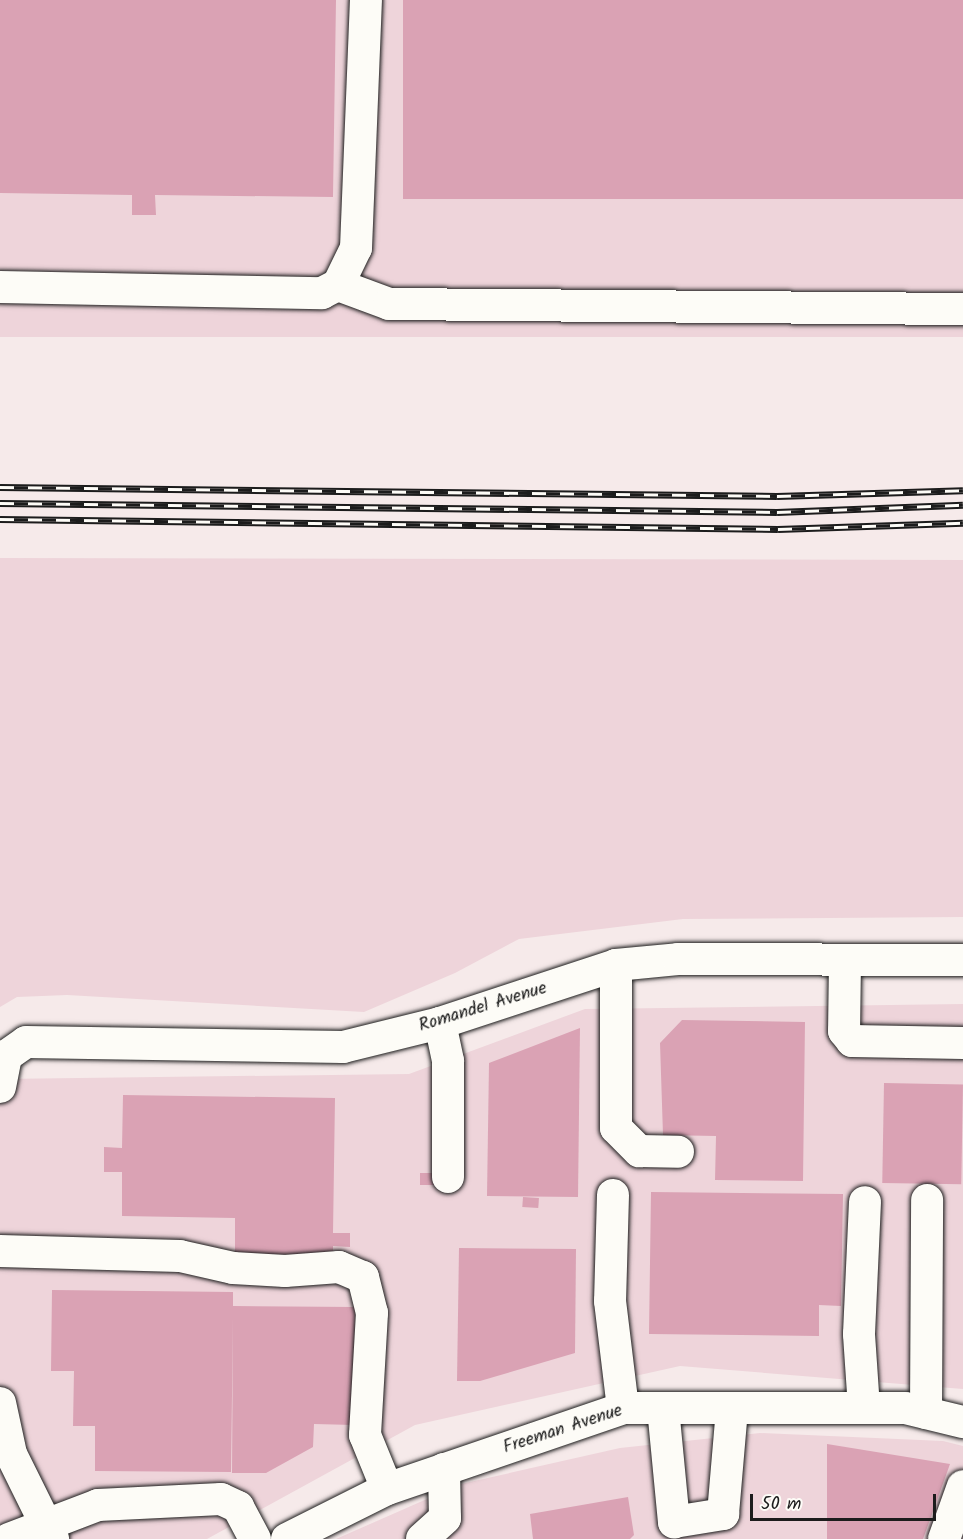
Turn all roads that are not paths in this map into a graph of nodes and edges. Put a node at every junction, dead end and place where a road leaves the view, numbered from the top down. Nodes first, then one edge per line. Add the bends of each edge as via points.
1 (366, 0) edge
2 (338, 285) junction
3 (0, 287) edge
4 (963, 309) edge
5 (963, 960) edge
6 (845, 962) junction
7 (616, 965) junction
8 (440, 1023) junction
9 (963, 1043) edge
10 (0, 1087) edge
11 (678, 1152) dead end
12 (448, 1177) dead end
13 (613, 1194) dead end
14 (927, 1200) dead end
15 (866, 1202) dead end
16 (0, 1251) edge
17 (0, 1403) edge
18 (623, 1408) junction
19 (663, 1408) junction
20 (732, 1408) junction
21 (864, 1408) junction
22 (926, 1413) junction
23 (963, 1422) edge
24 (444, 1469) junction
25 (963, 1486) edge
26 (387, 1489) junction
27 (49, 1532) edge
28 (299, 1536) edge
29 (9, 1539) edge
30 (255, 1539) edge
31 (422, 1539) edge
32 (944, 1539) edge

1 - 2 street via 356,248
2 - 3 street via 322,293
2 - 4 street via 389,304
5 - 6 street, Romandel Avenue
6 - 7 street, Romandel Avenue via 678,959
6 - 9 street via 844,1031 852,1041
7 - 8 street, Romandel Avenue
7 - 11 street via 616,1128 639,1151
8 - 10 street, Romandel Avenue via 343,1047 26,1042 6,1056
8 - 12 street via 448,1061
13 - 18 street via 610,1301
14 - 22 street
15 - 21 street via 859,1334
16 - 26 street via 180,1256 232,1268 339,1268 363,1278 372,1313 365,1436
17 - 27 street via 11,1454
18 - 19 street, Freeman Avenue
18 - 24 street, Freeman Avenue
19 - 20 street, Freeman Avenue
19 - 20 street via 674,1522 723,1514
20 - 21 street, Freeman Avenue
21 - 22 street, Freeman Avenue via 905,1408
22 - 23 street, Freeman Avenue
24 - 26 street, Freeman Avenue
24 - 31 street via 445,1518
25 - 32 street
26 - 28 street, Freeman Avenue
27 - 29 street
27 - 30 street via 98,1505 221,1499 238,1507

